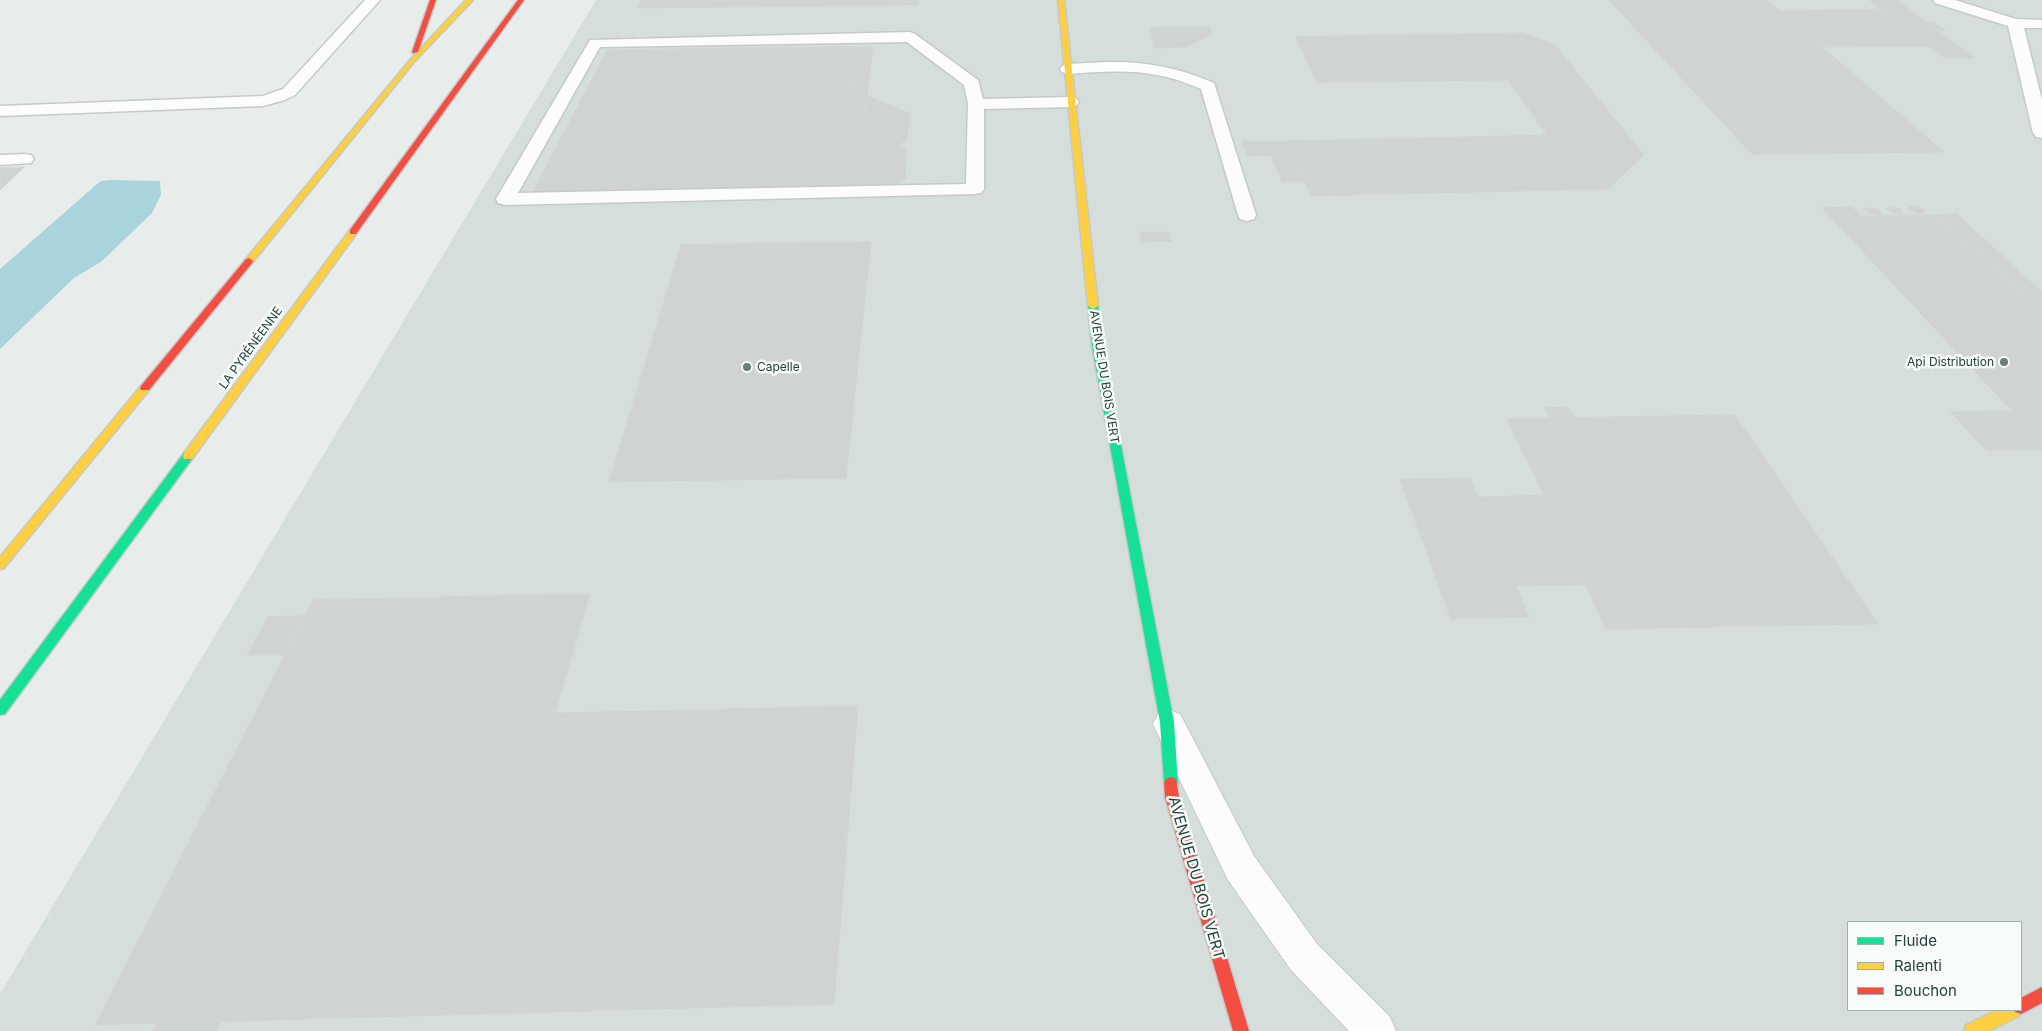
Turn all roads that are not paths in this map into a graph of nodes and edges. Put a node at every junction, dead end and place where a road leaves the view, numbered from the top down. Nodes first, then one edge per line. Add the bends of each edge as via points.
1 (373, 0) edge
2 (432, 0) edge
3 (470, 0) edge
4 (521, 0) edge
5 (1061, 0) edge
6 (1940, 0) edge
7 (2015, 23) junction
8 (2042, 24) edge
9 (412, 61) junction
10 (1068, 69) junction
11 (1071, 102) junction
12 (976, 104) junction
13 (0, 111) edge
14 (2042, 133) edge
15 (0, 160) edge
16 (25, 160) dead end
17 (1247, 215) dead end
18 (0, 565) edge
19 (0, 710) edge
20 (1167, 722) junction
21 (2042, 995) edge
22 (2022, 1005) edge
23 (2011, 1011) edge
24 (1241, 1031) edge
25 (1376, 1031) edge
26 (1972, 1031) edge

1 - 13 lane via 289,92 279,97
2 - 9 main road
3 - 9 main road
4 - 19 main road, LA PYRÉNÉENNE
5 - 10 main road, AVENUE DU BOIS VERT
6 - 7 lane
7 - 8 lane
7 - 14 lane
9 - 18 main road
10 - 11 main road, AVENUE DU BOIS VERT
10 - 17 lane via 1124,65 1156,68 1186,75 1208,86
11 - 12 lane
11 - 20 main road, AVENUE DU BOIS VERT via 1097,346
12 - 12 lane via 972,83 910,37 595,43 505,199 975,189
15 - 16 lane
20 - 24 main road, AVENUE DU BOIS VERT via 1172,797
20 - 25 street, AVENUE DU BOIS VERT via 1241,868 1304,958
21 - 22 main road
23 - 26 main road

